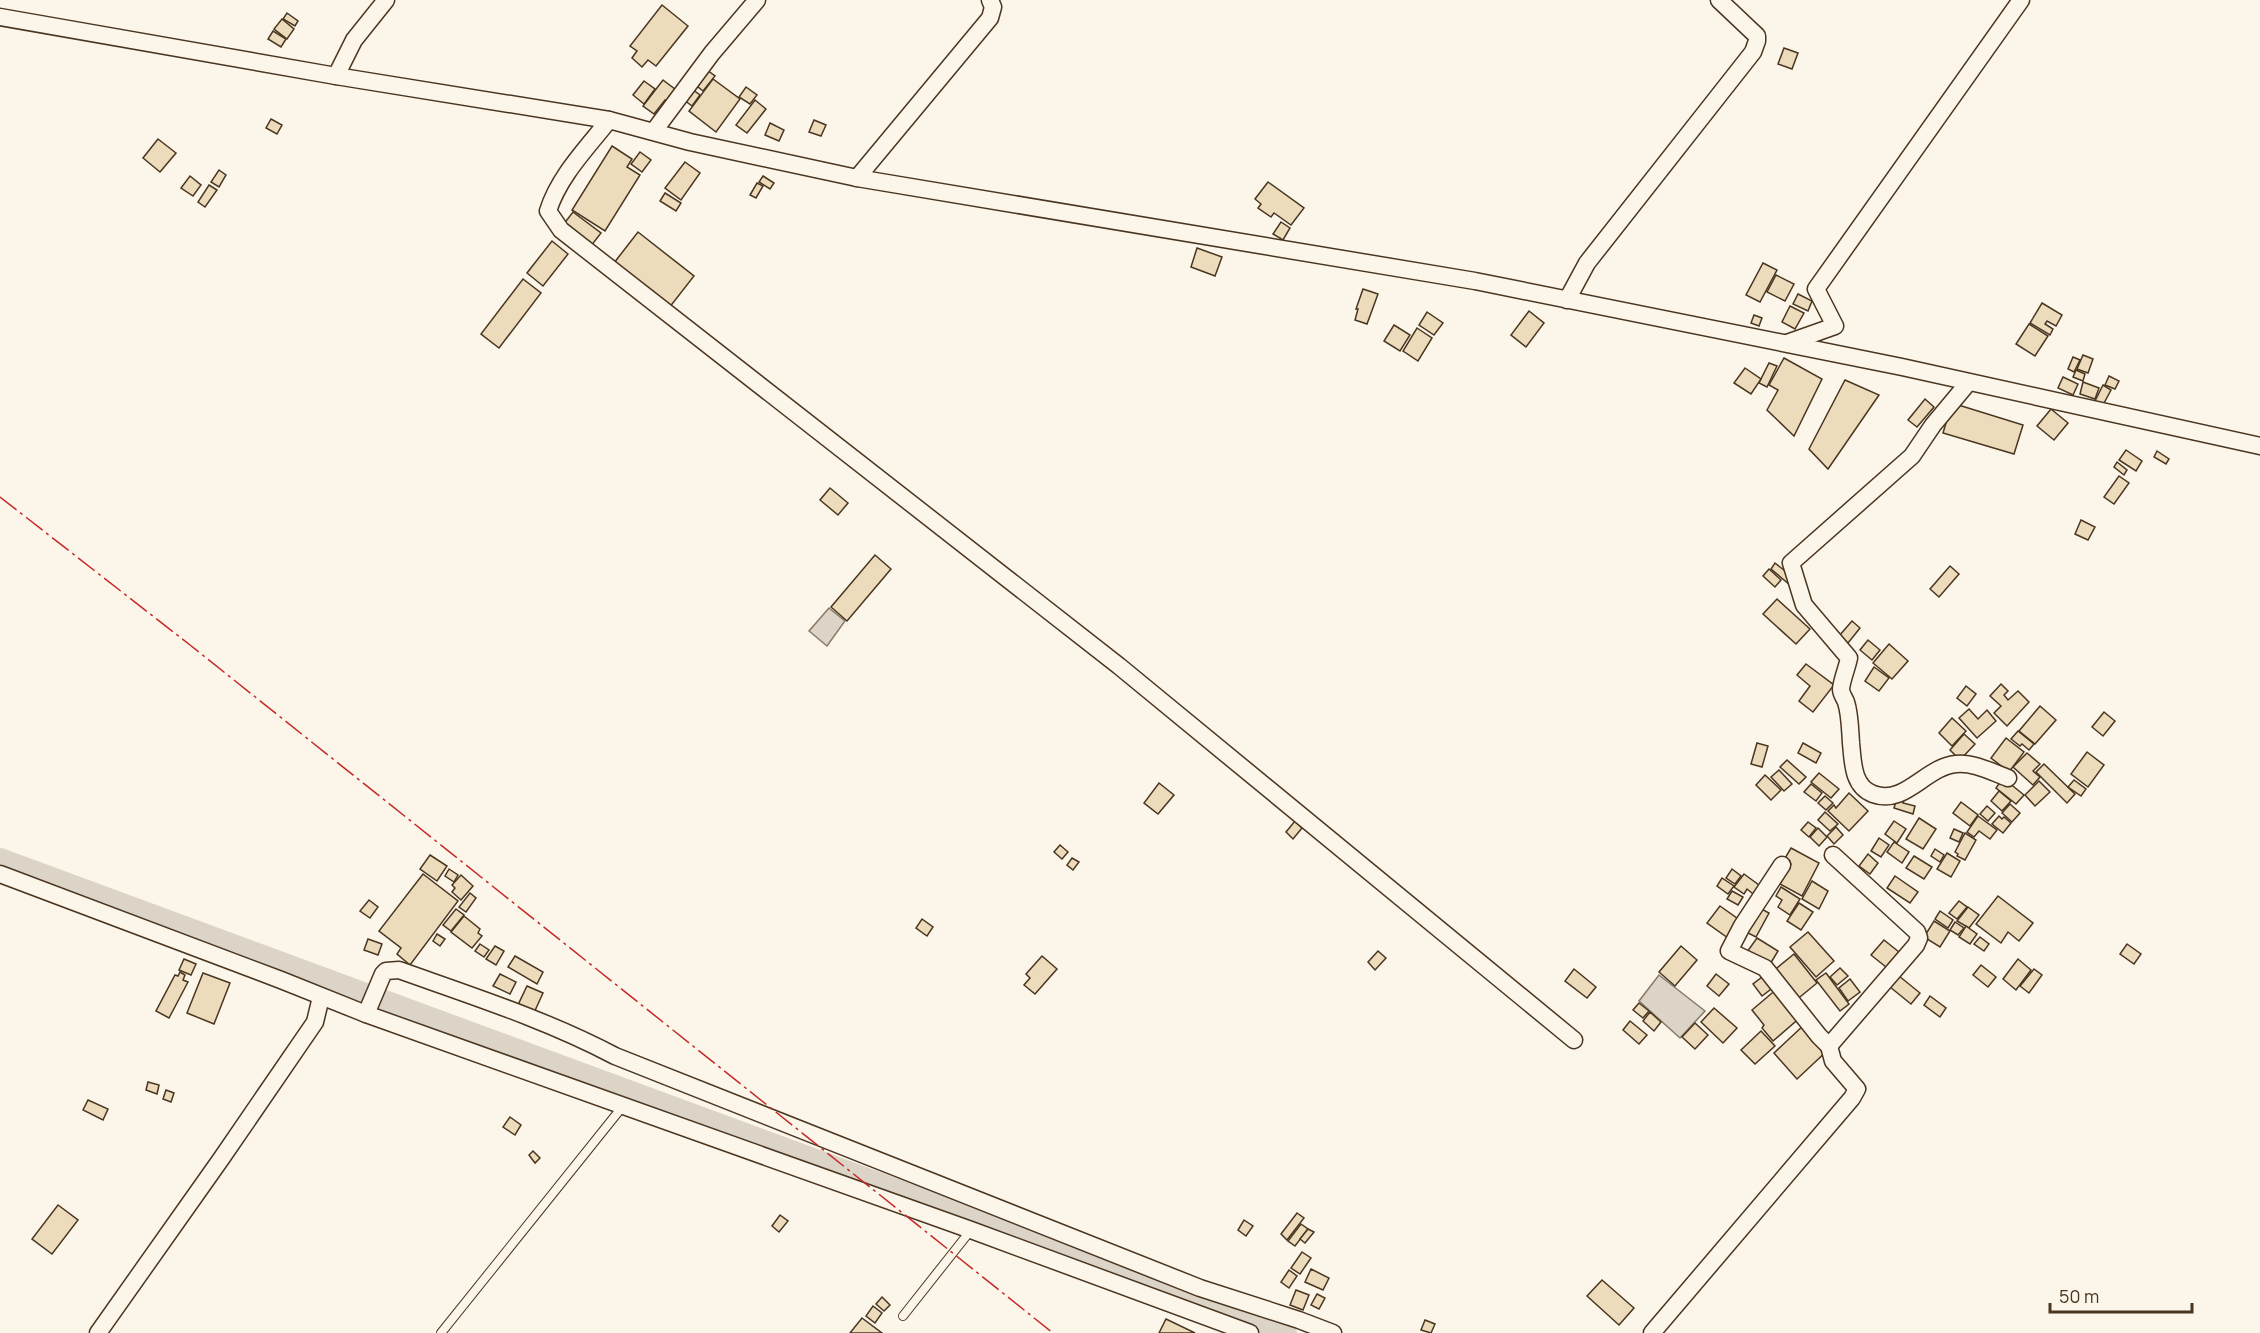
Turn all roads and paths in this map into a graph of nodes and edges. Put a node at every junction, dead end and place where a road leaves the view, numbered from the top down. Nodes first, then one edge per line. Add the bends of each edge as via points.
1 (386, 0) edge
2 (757, 0) edge
3 (990, 0) edge
4 (1719, 0) edge
5 (2021, 0) edge
6 (0, 17) edge
7 (336, 76) junction
8 (609, 120) junction
9 (654, 131) junction
10 (857, 178) junction
11 (1567, 300) junction
12 (1786, 344) junction
13 (1968, 383) junction
14 (2260, 446) edge
15 (2008, 778) dead end
16 (1833, 855) dead end
17 (1782, 865) dead end
18 (0, 874) edge
19 (321, 998) junction
20 (366, 1014) junction
21 (1574, 1040) dead end
22 (1829, 1046) junction
23 (623, 1106) junction
24 (971, 1230) junction
25 (903, 1316) dead end
26 (98, 1333) edge
27 (441, 1333) edge
28 (1250, 1333) edge
29 (1333, 1333) edge
30 (1652, 1333) edge

1 - 7 street via 354,40
2 - 9 street
3 - 10 street via 990,18
4 - 11 street via 1757,36 1753,52 1587,263
5 - 12 street via 1816,289 1835,326
6 - 7 street
7 - 8 street
8 - 9 street
8 - 21 street via 554,194 548,211 561,230 1119,666
9 - 10 street
10 - 11 street via 1475,281
11 - 12 street
12 - 13 street
13 - 14 street
13 - 15 street via 1912,456 1791,563 1804,605 1850,658 1841,691 1848,712 1853,766 1862,786 1883,797 1895,796 1936,770 1957,764 1969,764
16 - 22 street via 1917,932 1918,938
17 - 22 street via 1729,951 1764,968
18 - 19 street
19 - 20 street
19 - 26 street via 315,1022
20 - 23 street
20 - 29 street via 383,974 399,970 516,1012 615,1056 1188,1284
22 - 30 street via 1833,1061 1857,1089 1852,1098
23 - 24 street
23 - 27 lane
24 - 25 lane
24 - 28 street

